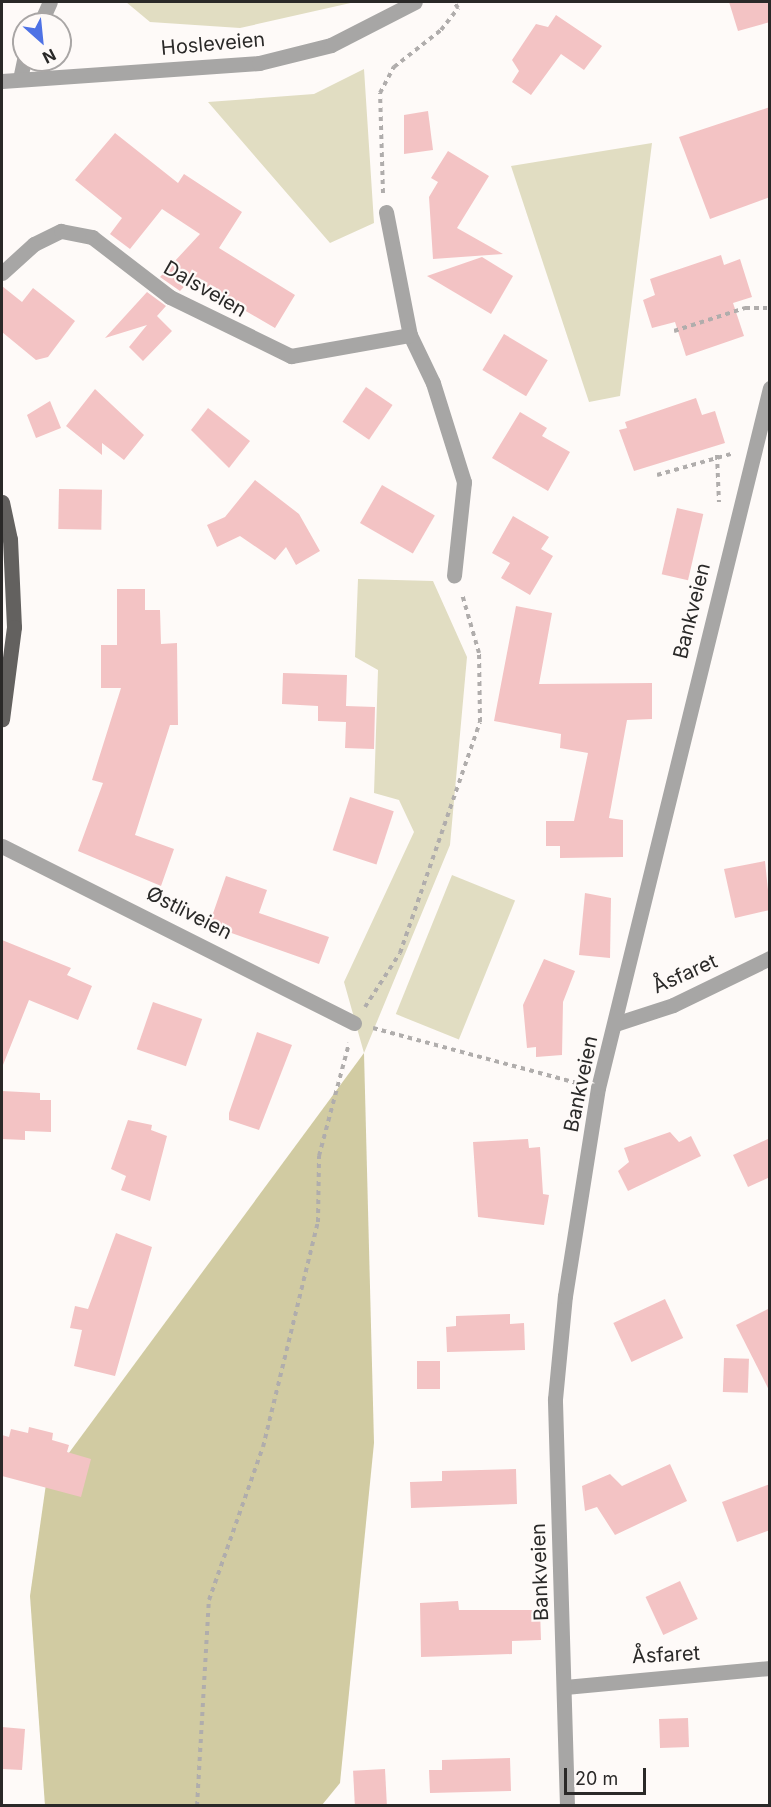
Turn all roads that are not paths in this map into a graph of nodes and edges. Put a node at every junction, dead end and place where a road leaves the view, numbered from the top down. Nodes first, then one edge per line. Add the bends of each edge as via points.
1 (416, 2) edge
2 (21, 72) edge
3 (20, 79) junction
4 (2, 81) edge
5 (386, 212) road end
6 (2, 273) edge
7 (410, 336) junction
8 (770, 388) edge
9 (2, 502) edge
10 (454, 575) road end
11 (2, 719) edge
12 (2, 846) edge
13 (770, 958) edge
14 (354, 1023) road end
15 (615, 1024) junction
16 (770, 1668) edge
17 (565, 1687) junction
18 (567, 1806) edge

1 - 3 street, Hosleveien via 331,45 259,63
2 - 3 street
3 - 4 street, Hosleveien
5 - 7 street
6 - 7 street, Dalsveien via 34,244 61,231 92,237 170,297 291,356
7 - 10 street via 433,383 464,482
8 - 15 street, Bankveien
9 - 11 main road via 10,538 14,627
12 - 14 street, Østliveien
13 - 15 street, Åsfaret via 673,1005
15 - 17 street, Bankveien via 598,1088 565,1296 555,1399
16 - 17 street, Åsfaret
17 - 18 street, Bankveien

